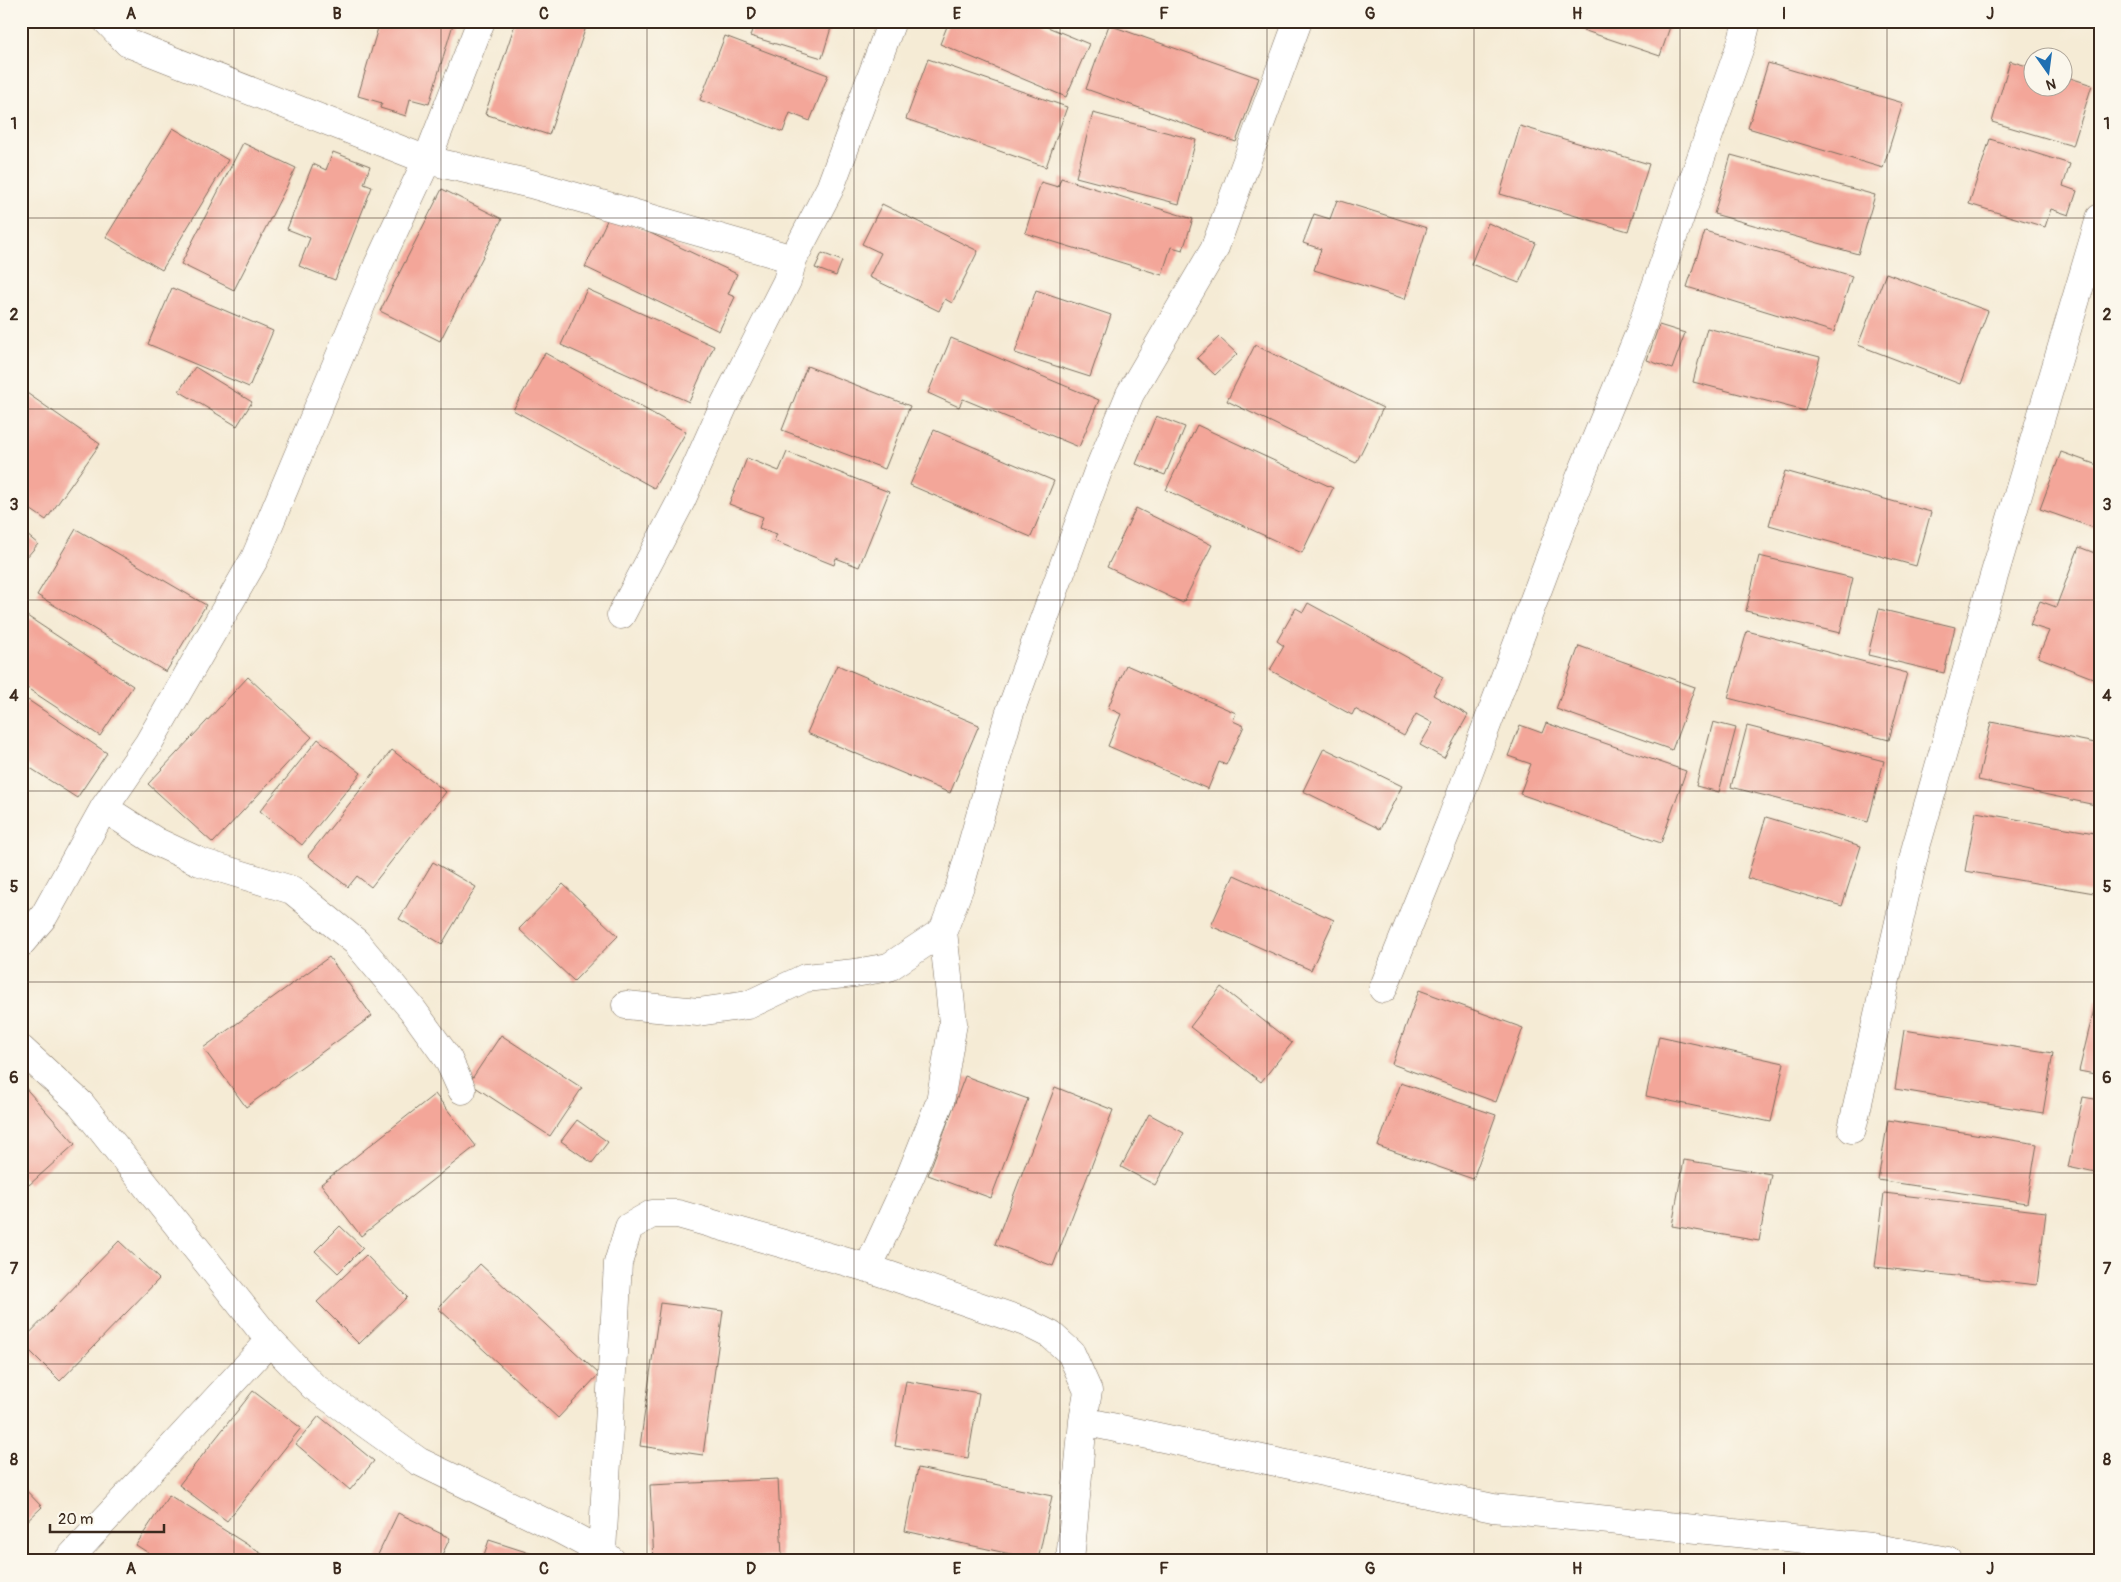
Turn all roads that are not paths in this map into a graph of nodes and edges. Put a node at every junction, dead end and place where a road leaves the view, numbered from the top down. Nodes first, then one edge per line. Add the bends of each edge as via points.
1 (107, 21) edge
2 (481, 21) edge
3 (892, 21) edge
4 (1298, 21) edge
5 (1747, 21) edge
6 (427, 160) junction
7 (2100, 218) edge
8 (793, 258) junction
9 (621, 615) dead end
10 (104, 808) junction
11 (943, 931) junction
12 (21, 943) edge
13 (1383, 989) dead end
14 (626, 1005) dead end
15 (21, 1049) edge
16 (462, 1090) dead end
17 (1852, 1129) dead end
18 (868, 1268) junction
19 (270, 1341) junction
20 (1083, 1422) junction
21 (607, 1557) edge
22 (67, 1561) edge
23 (1070, 1561) edge
24 (1948, 1561) edge

1 - 6 street via 128,43
2 - 6 street
3 - 8 street via 830,188
4 - 11 street via 1214,250 1130,394 1098,471 1009,715 960,886
5 - 13 street via 1639,334 1579,480 1450,823
6 - 8 street via 531,184
6 - 10 street via 378,266 255,558 148,744
7 - 17 street via 1982,612 1916,847
8 - 9 street via 787,281 723,407 681,501
10 - 12 street via 44,916
10 - 16 street via 157,842 200,862 292,890 356,942 412,1009 448,1059
11 - 14 street via 888,967 804,978 748,1005 698,1012
11 - 18 street via 953,1023 940,1102
15 - 19 street via 81,1104
18 - 20 street via 1025,1322 1051,1335 1071,1353 1088,1391
18 - 21 street via 678,1214 652,1214 630,1227 618,1263
19 - 21 street via 314,1386 418,1461 561,1530
19 - 22 street
20 - 23 street
20 - 24 street via 1493,1508 1871,1547

